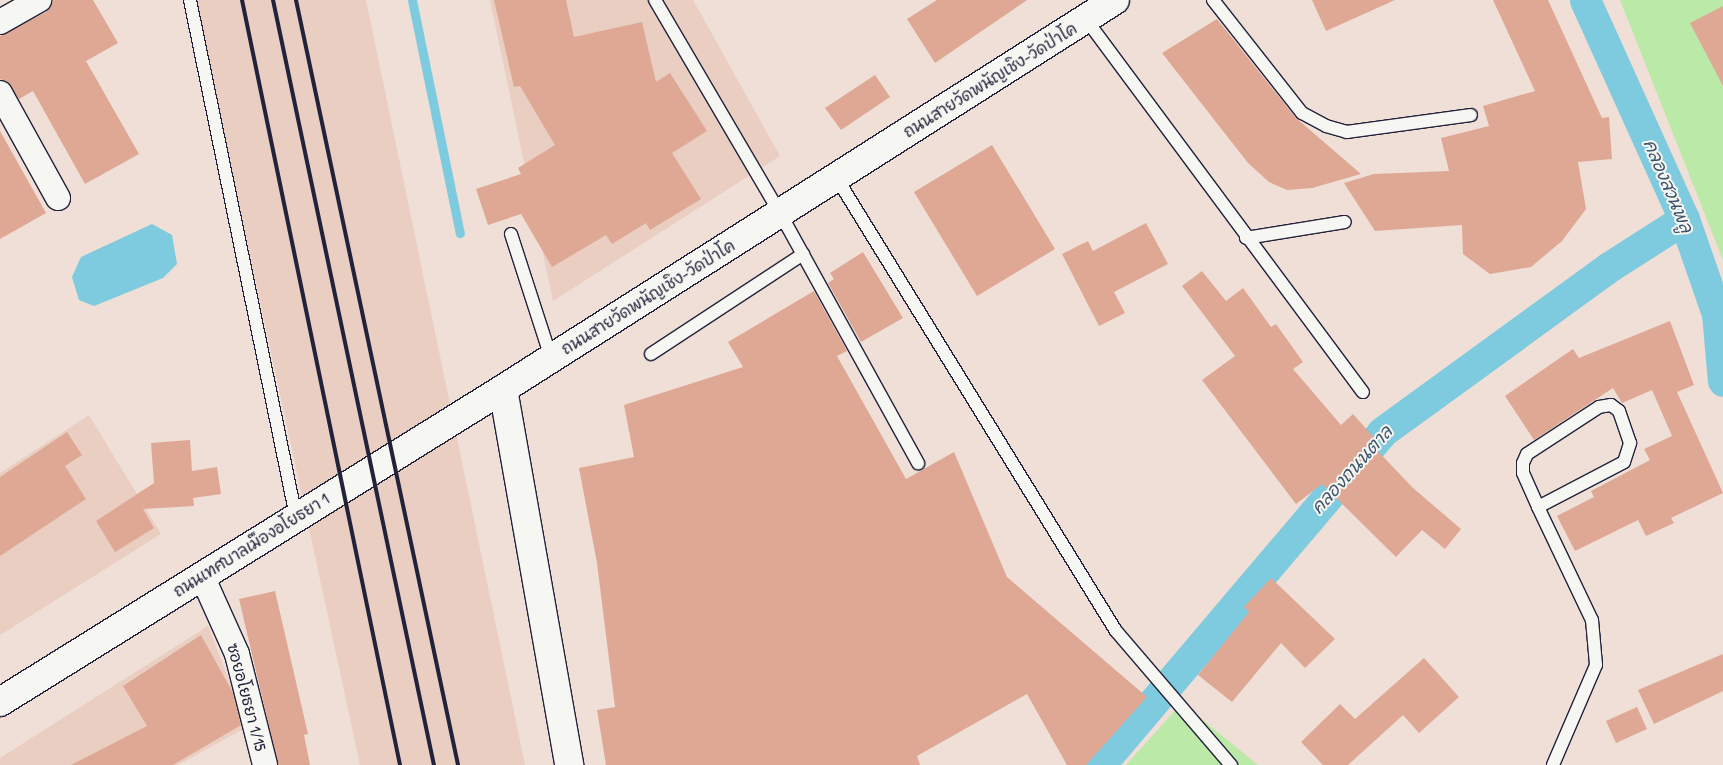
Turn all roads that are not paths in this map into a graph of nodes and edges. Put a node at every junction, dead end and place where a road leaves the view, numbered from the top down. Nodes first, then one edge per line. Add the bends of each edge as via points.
1 (39, 0) edge
2 (190, 0) edge
3 (655, 0) edge
4 (1213, 0) edge
5 (1110, 1) edge
6 (1086, 18) junction
7 (0, 22) edge
8 (0, 93) edge
9 (1471, 115) dead end
10 (836, 177) junction
11 (58, 198) dead end
12 (780, 213) junction
13 (1345, 222) dead end
14 (511, 234) dead end
15 (1246, 238) junction
16 (802, 254) junction
17 (651, 354) dead end
18 (551, 358) junction
19 (503, 389) junction
20 (1363, 392) dead end
21 (918, 463) dead end
22 (1538, 507) junction
23 (296, 517) junction
24 (202, 576) junction
25 (0, 702) edge
26 (265, 765) edge
27 (569, 765) edge
28 (1231, 765) edge
29 (1553, 765) edge

1 - 7 street
2 - 23 lane
3 - 12 lane
4 - 9 lane via 1302,113 1326,126 1347,132
5 - 6 main road, ถนนสายวัดพนัญเชิง-วัดป่าโค
6 - 10 main road, ถนนสายวัดพนัญเชิง-วัดป่าโค
6 - 15 lane
8 - 11 street
10 - 12 main road, ถนนสายวัดพนัญเชิง-วัดป่าโค
10 - 28 lane via 1116,631
12 - 16 lane
12 - 18 main road, ถนนสายวัดพนัญเชิง-วัดป่าโค
13 - 15 lane
14 - 18 lane
15 - 20 lane
16 - 17 lane
16 - 21 lane
18 - 19 main road, ถนนสายวัดพนัญเชิง-วัดป่าโค
19 - 23 main road, ถนนเทศบาลเมืองอโยธยา 1
19 - 27 main road
22 - 22 lane via 1624,462 1630,443 1619,411 1611,405 1599,406 1527,454 1523,473
22 - 29 lane via 1592,620 1596,665
23 - 24 main road, ถนนเทศบาลเมืองอโยธยา 1
24 - 25 main road, ถนนเทศบาลเมืองอโยธยา 1
24 - 26 street, ซอยอโยธยา 1/15 via 238,654

